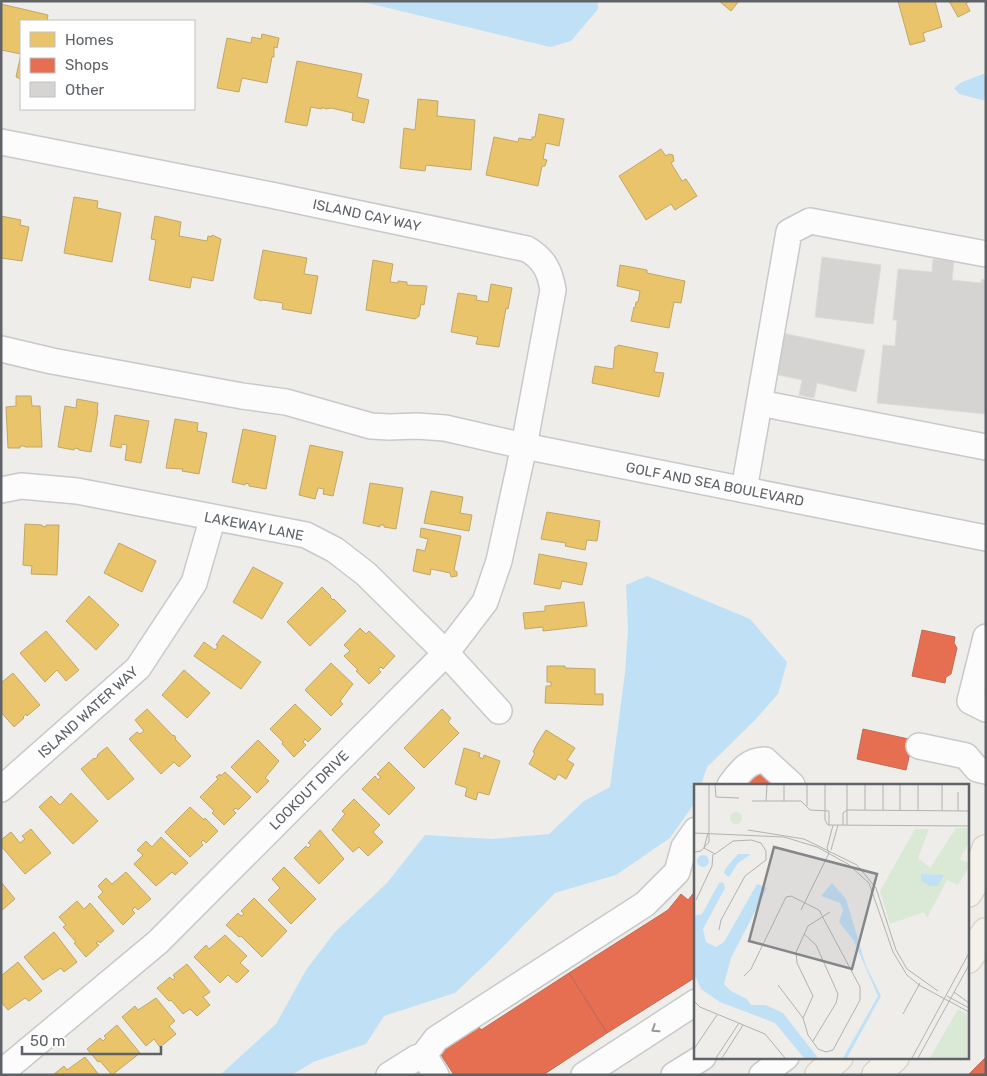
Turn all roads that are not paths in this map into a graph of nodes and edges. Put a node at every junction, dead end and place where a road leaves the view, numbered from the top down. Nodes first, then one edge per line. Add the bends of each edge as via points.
1 (1, 142) edge
2 (986, 254) edge
3 (1, 349) edge
4 (759, 403) junction
5 (524, 446) junction
6 (986, 447) edge
7 (1, 490) edge
8 (744, 490) junction
9 (212, 517) junction
10 (986, 538) edge
11 (986, 637) edge
12 (446, 652) junction
13 (986, 709) edge
14 (499, 712) dead end
15 (919, 746) dead end
16 (986, 771) edge
17 (731, 784) edge
18 (791, 784) edge
19 (1, 790) edge
20 (694, 833) edge
21 (986, 848) edge
22 (970, 889) edge
23 (986, 932) edge
24 (970, 956) edge
25 (694, 1003) edge
26 (701, 1058) edge
27 (785, 1058) edge
28 (838, 1058) edge
29 (893, 1058) edge
30 (430, 1065) edge
31 (1, 1073) edge
32 (388, 1075) edge
33 (584, 1075) edge
34 (674, 1075) edge
35 (762, 1075) edge
36 (819, 1075) edge
37 (876, 1075) edge

1 - 5 street, ISLAND CAY WAY via 527,249 545,263 554,290
2 - 4 street via 810,221 789,232
3 - 5 street, GOLF AND SEA BOULEVARD via 52,362 286,402 371,426 446,428
4 - 6 street
4 - 8 street
5 - 8 street, GOLF AND SEA BOULEVARD
5 - 12 street, LOOKOUT DRIVE via 499,562 485,602
7 - 9 street, LAKEWAY LANE via 21,486 76,490
8 - 10 street, GOLF AND SEA BOULEVARD
9 - 12 street, LAKEWAY LANE via 306,535 335,550 366,574
9 - 19 street, ISLAND WATER WAY via 194,582 138,668
11 - 13 street via 970,701
12 - 14 street, LAKEWAY LANE
12 - 31 street, LOOKOUT DRIVE via 158,942
15 - 16 street via 966,756 977,769
17 - 18 street via 755,760 765,760
20 - 30 street via 684,847 677,872 645,904 436,1039
21 - 22 main road
23 - 24 main road
25 -> 33 street
26 - 34 street
27 - 35 street
28 - 36 main road
29 - 37 main road
30 - 32 street via 416,1058

